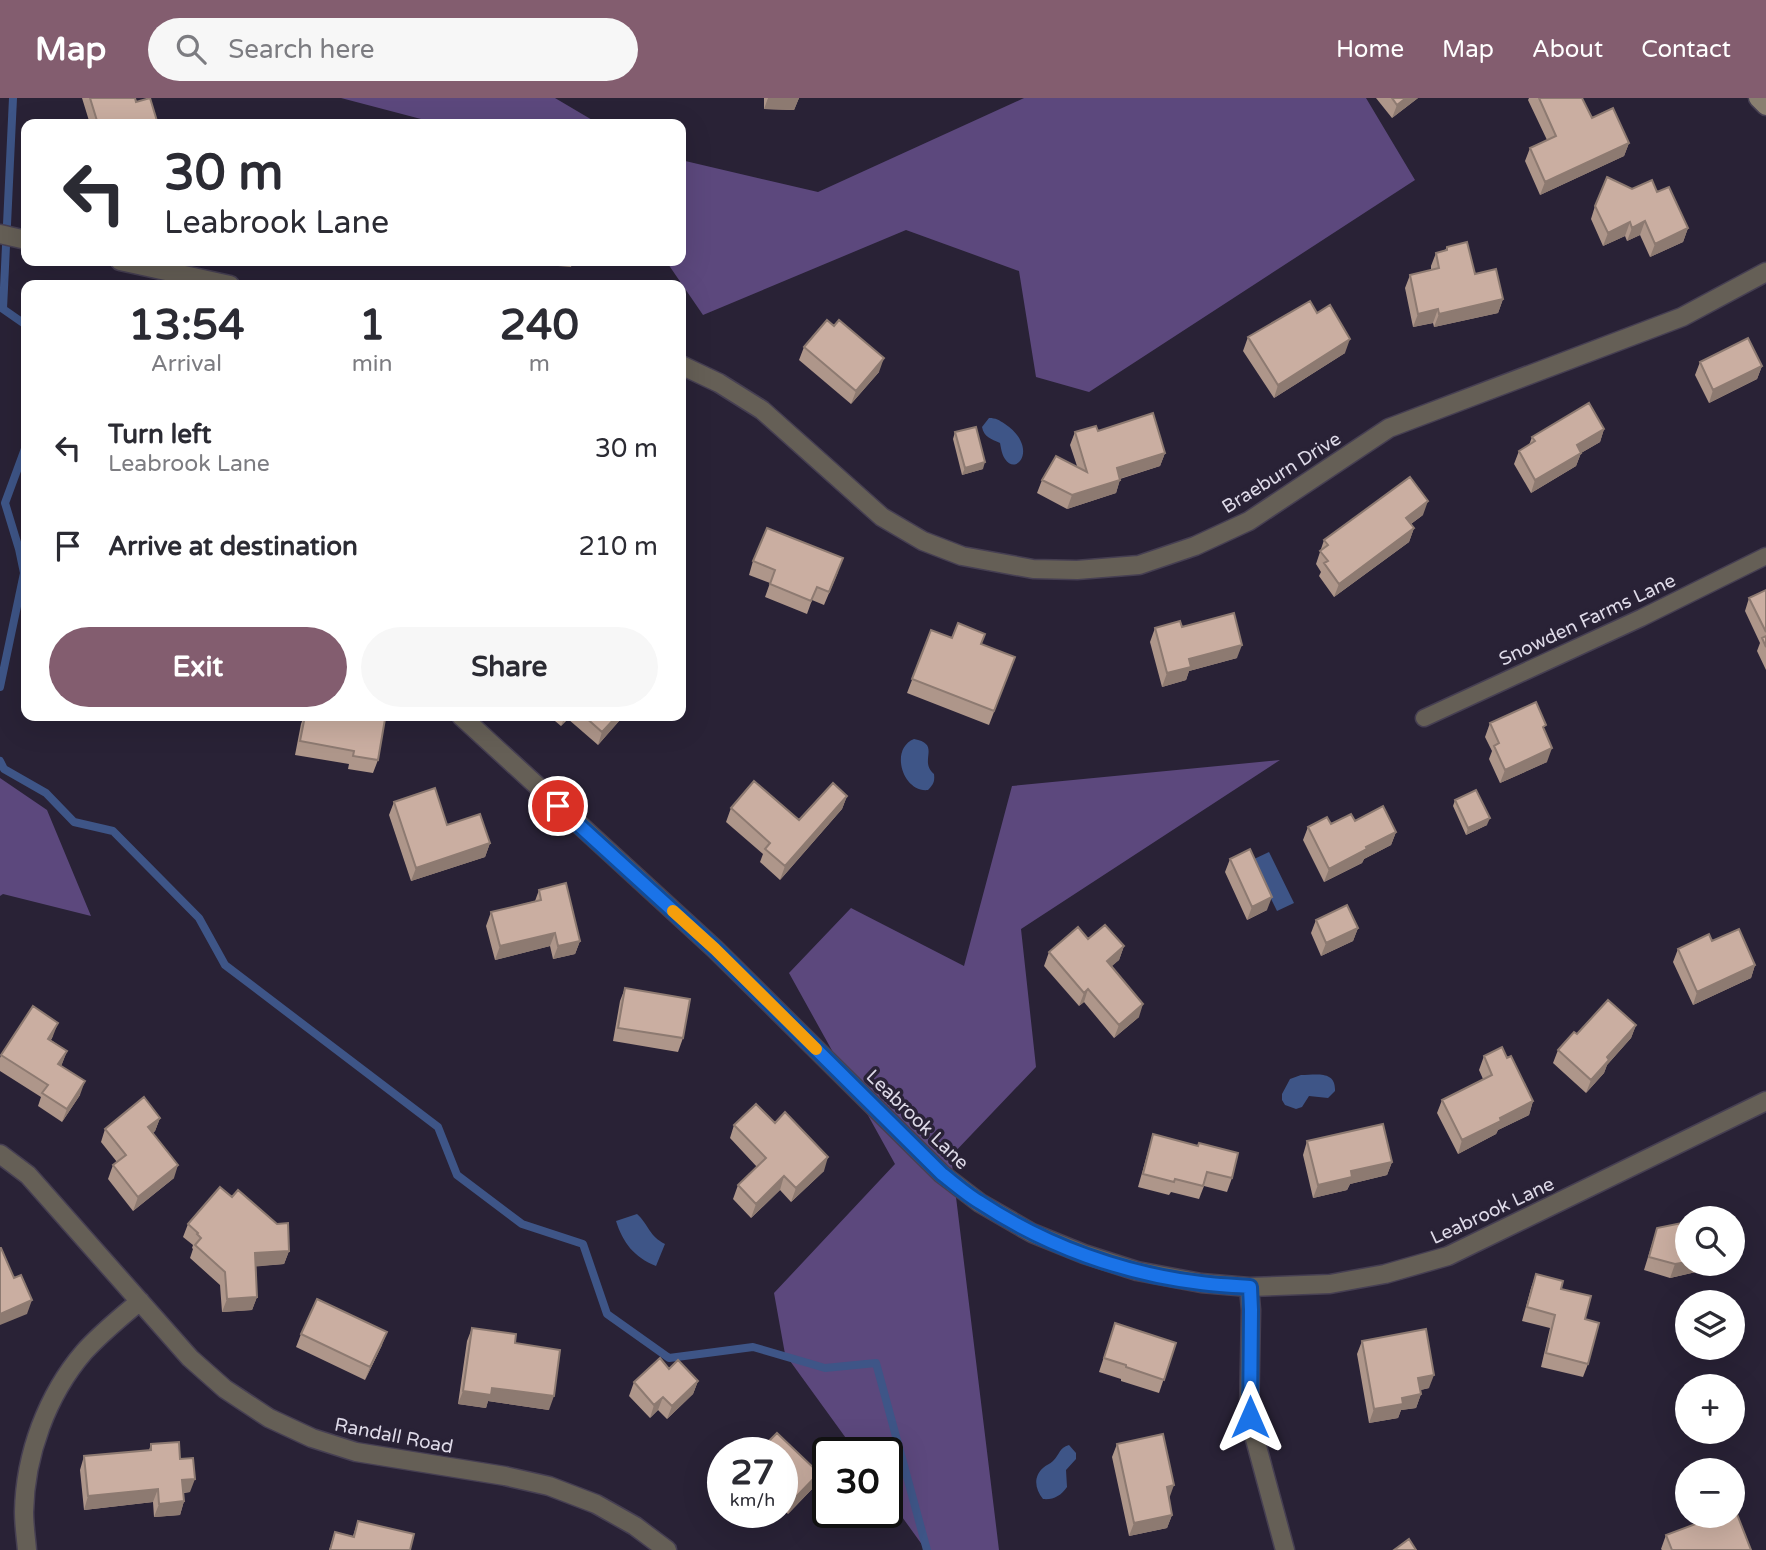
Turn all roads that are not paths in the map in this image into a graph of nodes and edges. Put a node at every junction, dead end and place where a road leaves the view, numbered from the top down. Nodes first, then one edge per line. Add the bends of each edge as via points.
1 (1758, 98) edge
2 (1766, 106) edge
3 (0, 234) edge
4 (21, 239) edge
5 (143, 266) edge
6 (1766, 272) edge
7 (207, 280) edge
8 (686, 367) edge
9 (1766, 556) edge
10 (1424, 718) dead end
11 (466, 721) edge
12 (1766, 1101) edge
13 (0, 1154) edge
14 (1250, 1287) junction
15 (140, 1301) junction
16 (27, 1550) edge
17 (667, 1550) edge
18 (1284, 1550) edge

1 - 2 street
3 - 4 street
5 - 7 street
6 - 8 street, Braeburn Drive via 1682,317 1389,428 1249,521 1139,565 1033,569 962,556 923,541 882,517 762,410
9 - 10 lane, Snowden Farms Lane
11 - 14 street, Leabrook Lane via 715,949 942,1174 980,1203 1032,1233 1111,1263 1201,1283
12 - 14 street, Leabrook Lane via 1448,1256 1331,1284
13 - 15 street, Randall Road via 28,1175
14 - 18 street via 1250,1417
15 - 16 street via 84,1353 56,1392 38,1431 24,1512
15 - 17 street, Randall Road via 190,1358 225,1389 269,1418 356,1452 549,1486 596,1504

